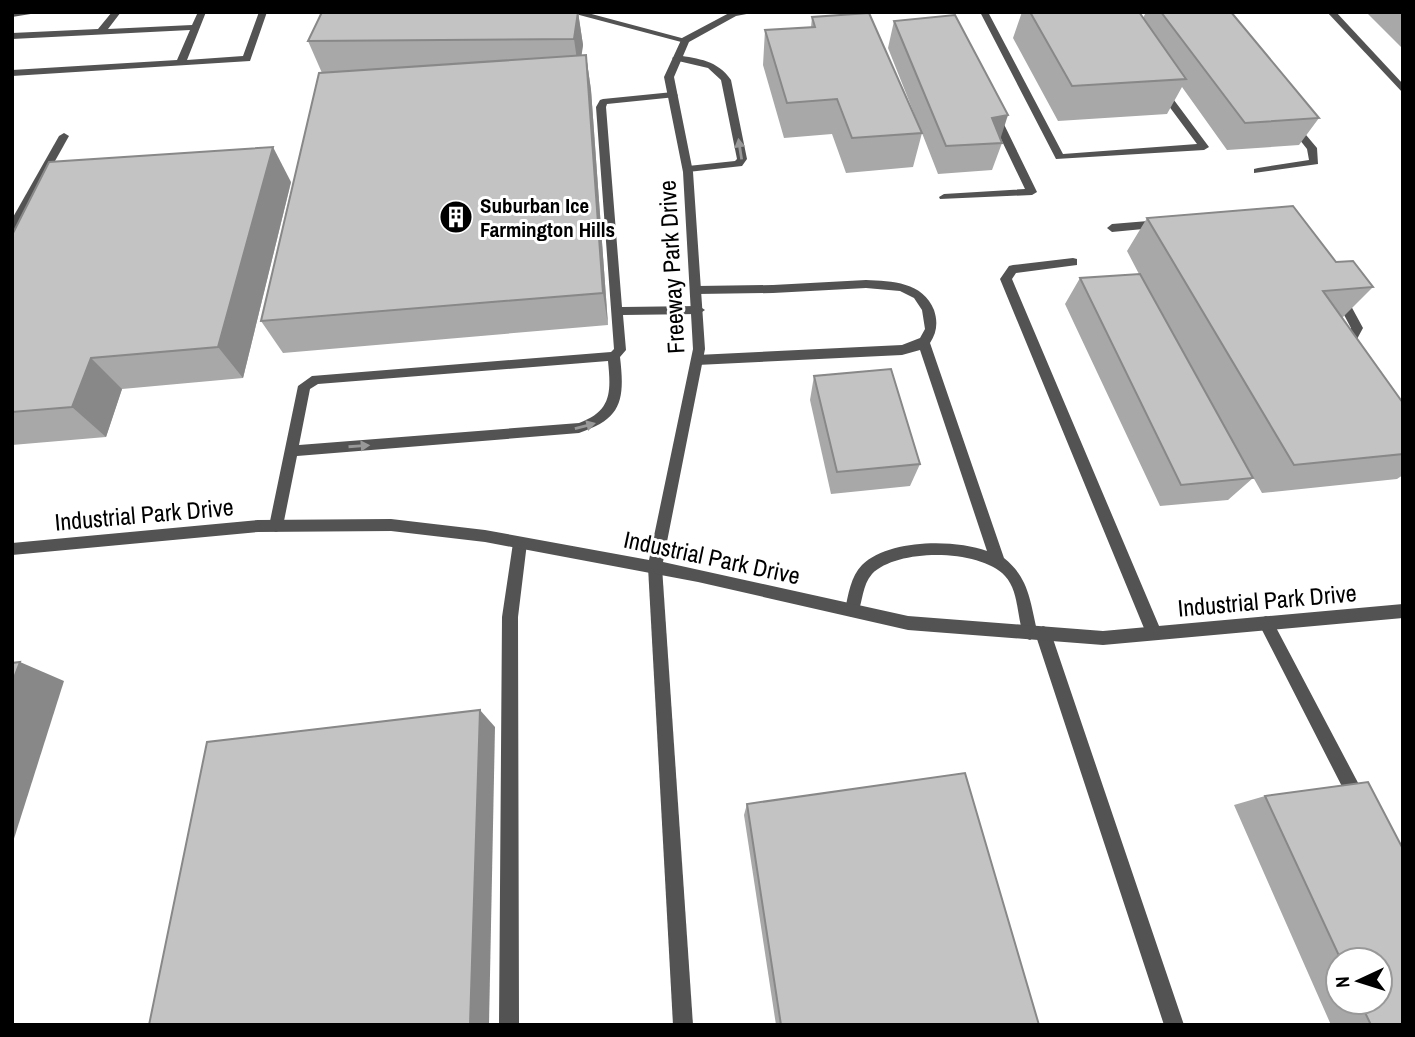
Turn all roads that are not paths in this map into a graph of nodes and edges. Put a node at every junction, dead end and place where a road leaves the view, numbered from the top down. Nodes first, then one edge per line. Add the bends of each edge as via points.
1 (39, 12) edge
2 (117, 12) edge
3 (202, 12) edge
4 (263, 12) edge
5 (572, 12) edge
6 (753, 12) edge
7 (984, 12) edge
8 (1331, 12) edge
9 (733, 13) edge
10 (12, 14) edge
11 (196, 27) junction
12 (100, 32) junction
13 (12, 36) edge
14 (685, 40) junction
15 (677, 58) junction
16 (181, 63) junction
17 (12, 73) edge
18 (1155, 80) edge
19 (1403, 90) edge
20 (673, 94) junction
21 (991, 108) edge
22 (1285, 116) edge
23 (64, 136) dead end
24 (688, 169) junction
25 (1258, 171) dead end
26 (944, 197) dead end
27 (1178, 223) edge
28 (1112, 228) dead end
29 (12, 229) edge
30 (1073, 262) dead end
31 (1335, 288) edge
32 (697, 290) junction
33 (699, 310) junction
34 (617, 311) junction
35 (924, 342) junction
36 (614, 356) junction
37 (697, 360) junction
38 (1366, 360) edge
39 (290, 451) junction
40 (276, 526) junction
41 (520, 543) junction
42 (12, 549) edge
43 (998, 561) junction
44 (655, 567) junction
45 (852, 610) junction
46 (1403, 611) edge
47 (1266, 623) junction
48 (1037, 633) junction
49 (1154, 633) junction
50 (1366, 814) edge
51 (509, 1025) edge
52 (683, 1025) edge
53 (1174, 1025) edge

1 - 10 street
2 - 12 street
3 - 11 street
4 - 16 street via 247,59
5 - 14 street
6 - 9 street
7 - 18 street via 1060,157 1204,148
8 - 19 street
9 - 14 street
11 - 12 street
11 - 16 street
12 - 13 street
14 - 15 street, Freeway Park Drive
15 - 20 street, Freeway Park Drive via 669,77
24 -> 15 street via 729,166 742,159 722,71
16 - 17 street
20 - 24 street, Freeway Park Drive
20 - 34 street via 603,102 601,107
21 - 26 street via 1032,192
22 - 25 street via 1312,148 1314,162
23 - 29 street
24 - 32 street, Freeway Park Drive
27 - 28 street
30 - 49 street via 1013,269 1006,279
31 - 38 street via 1357,328 1351,340
32 - 33 street, Freeway Park Drive
32 - 35 street via 904,288 920,296 930,315
33 - 34 street
33 - 37 street, Freeway Park Drive
34 - 36 street via 620,350
35 - 37 street via 890,351
35 - 43 street
36 - 39 street via 316,379 304,386
39 -> 36 street via 594,424 611,411 617,387
37 - 44 street, Freeway Park Drive
39 - 40 street
40 - 41 street, Industrial Park Drive via 391,525
40 - 42 street, Industrial Park Drive
41 - 44 street, Industrial Park Drive
41 - 51 street via 510,617
43 - 45 street via 972,551 950,550 885,558 860,579
43 - 48 street via 1012,572
44 - 45 street, Industrial Park Drive
44 - 52 street, Freeway Park Drive
45 - 48 street, Industrial Park Drive via 908,623
46 - 47 street, Industrial Park Drive
47 - 49 street, Industrial Park Drive
47 - 50 street
48 - 49 street, Industrial Park Drive via 1102,638
48 - 53 street

